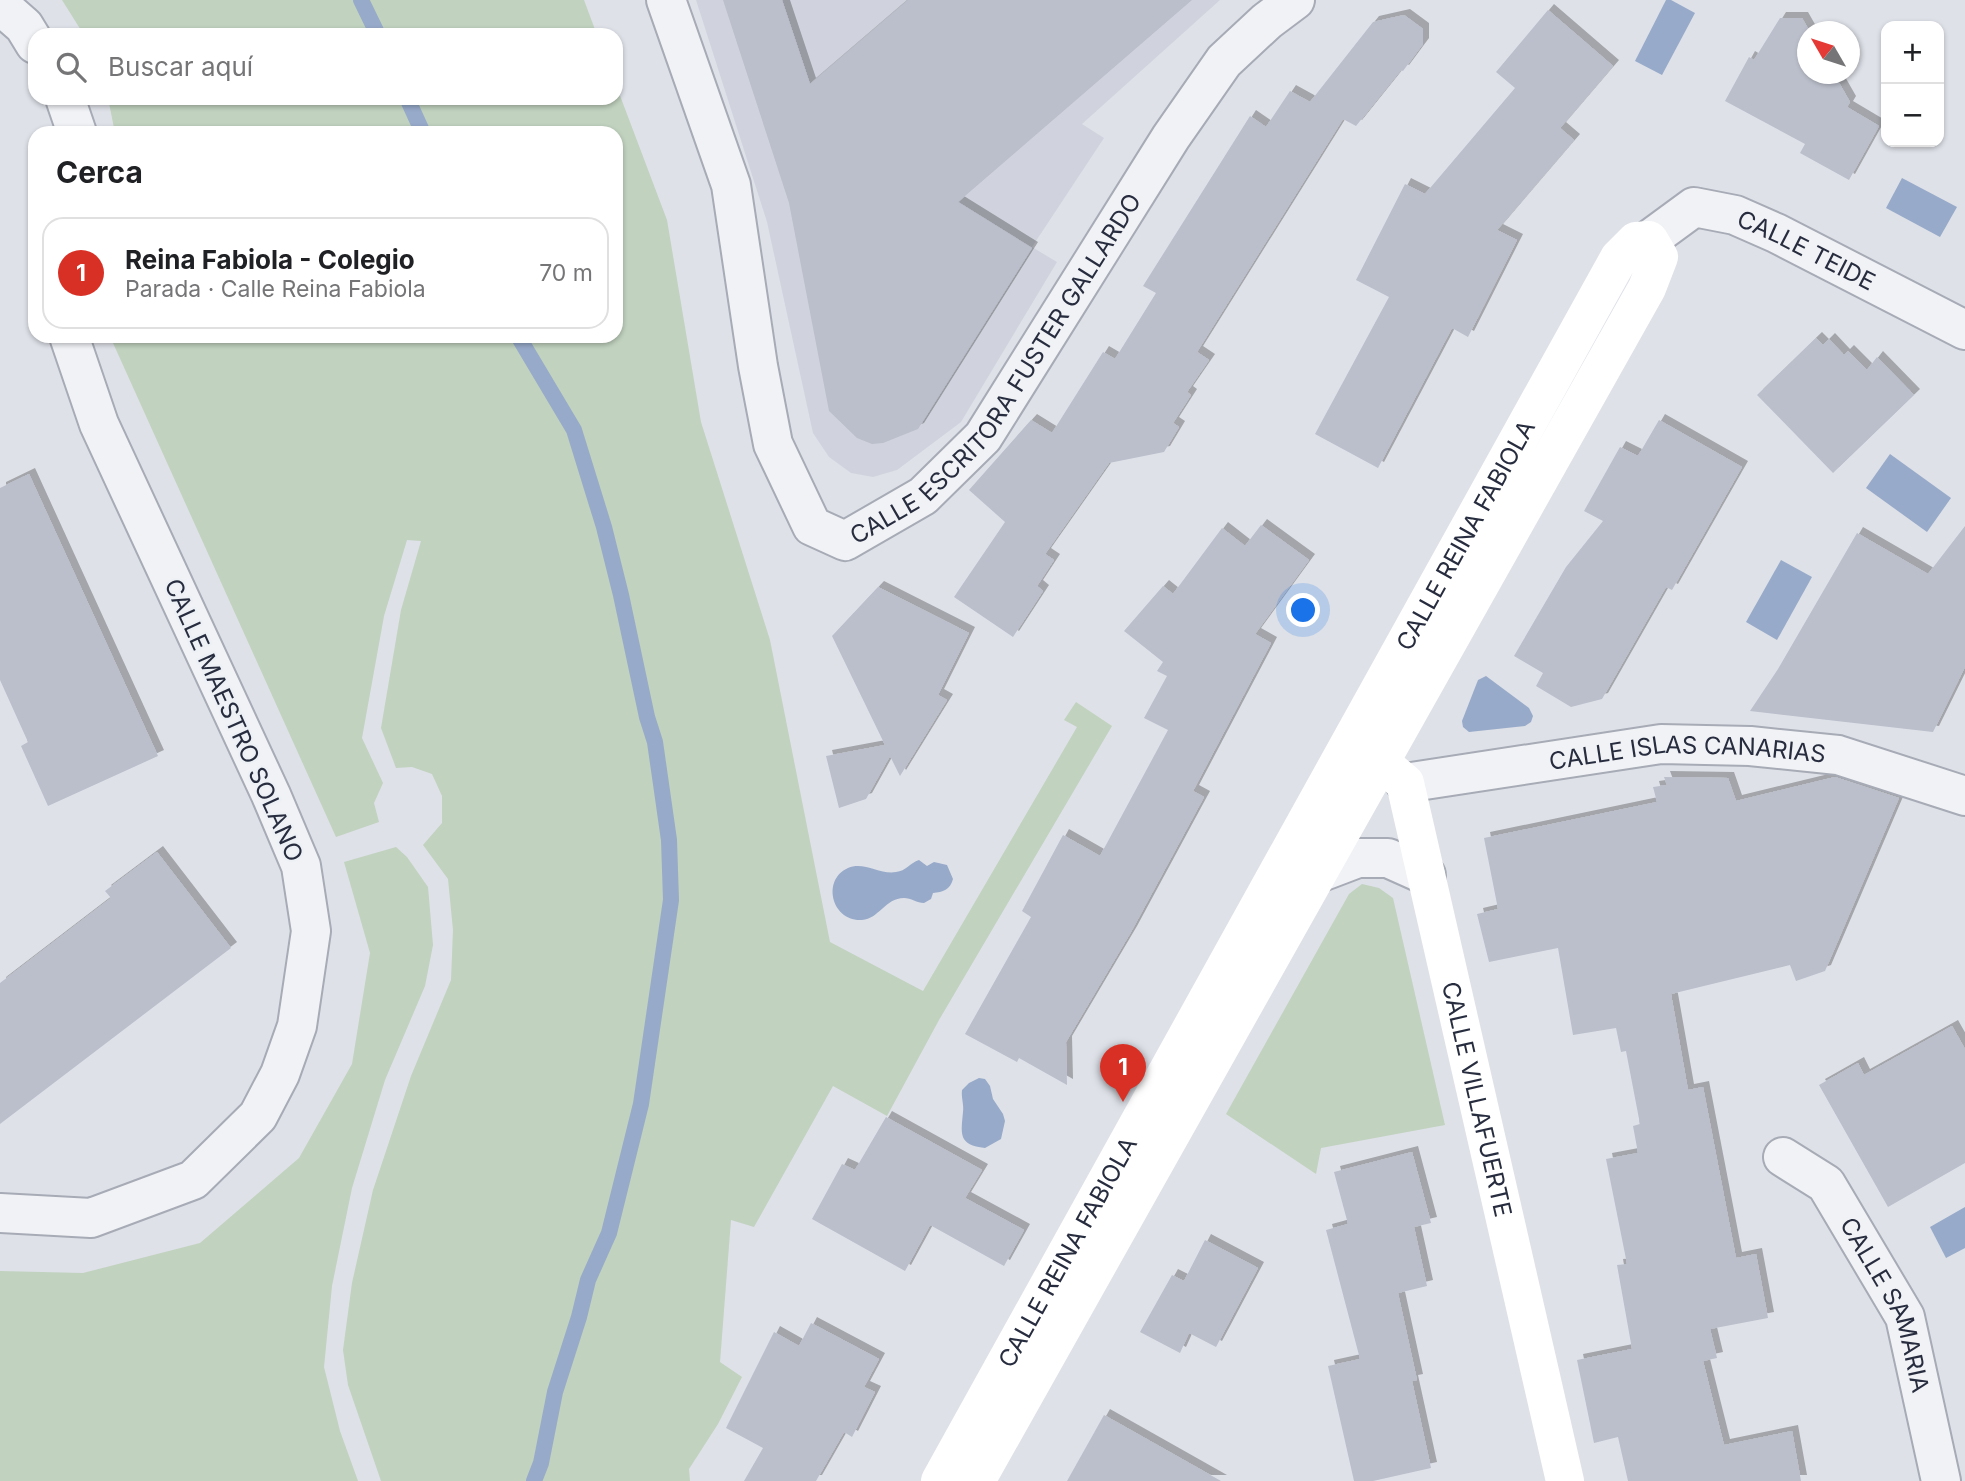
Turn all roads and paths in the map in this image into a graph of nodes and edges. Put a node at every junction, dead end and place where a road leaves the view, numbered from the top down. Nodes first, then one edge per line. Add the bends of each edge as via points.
1 (666, 0) edge
2 (1295, 0) edge
3 (0, 5) edge
4 (28, 33) edge
5 (68, 105) edge
6 (75, 126) edge
7 (1649, 240) junction
8 (1965, 330) edge
9 (71, 343) edge
10 (1378, 763) junction
11 (1965, 796) edge
12 (1315, 874) junction
13 (1426, 875) junction
14 (1783, 1157) dead end
15 (0, 1213) edge
16 (940, 1481) edge
17 (976, 1481) edge
18 (1565, 1481) edge
19 (1941, 1481) edge

1 - 2 street, CALLE ESCRITORA FUSTER GALLARDO via 731,185 773,444 812,526 845,541 923,496 983,437 1171,137 1224,61
3 - 4 street
5 - 6 street
7 - 8 street, CALLE TEIDE via 1694,206 1735,215
7 - 10 street, CALLE REINA FABIOLA via 1636,240 1619,258
7 - 10 street, CALLE REINA FABIOLA via 1659,257 1647,288
9 - 15 street, CALLE MAESTRO SOLANO via 99,424 300,866 311,931 297,1026 281,1074 258,1116 193,1180 91,1217
10 - 11 street, CALLE ISLAS CANARIAS via 1661,744 1750,746 1838,755
10 - 12 street, CALLE REINA FABIOLA
10 - 13 street, CALLE VILLAFUERTE
10 - 16 street, CALLE REINA FABIOLA
12 - 13 street via 1358,858 1388,858
12 - 17 street, CALLE REINA FABIOLA
13 - 18 street, CALLE VILLAFUERTE
14 - 19 street, CALLE SAMARIA via 1826,1184 1905,1317

